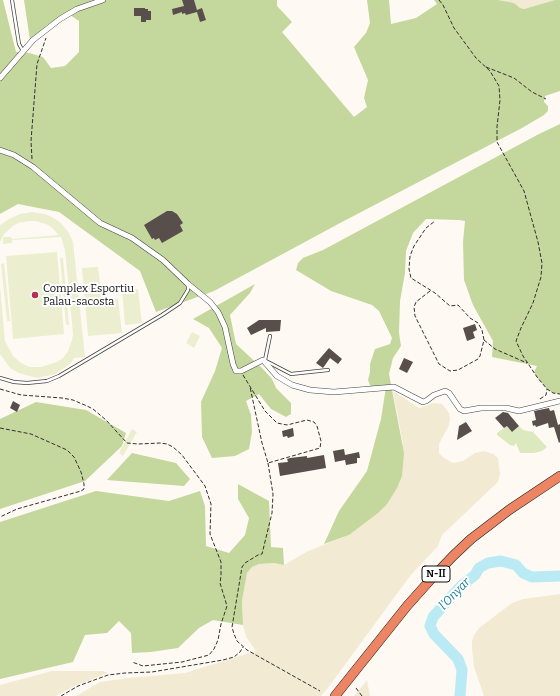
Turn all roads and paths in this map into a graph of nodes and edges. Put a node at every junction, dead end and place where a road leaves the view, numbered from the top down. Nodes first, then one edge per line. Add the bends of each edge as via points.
1 (12, 0) edge
2 (103, 0) edge
3 (439, 0) edge
4 (50, 27) junction
5 (23, 52) junction
6 (485, 67) junction
7 (0, 78) edge
8 (546, 99) dead end
9 (0, 150) edge
10 (33, 167) junction
11 (435, 221) dead end
12 (188, 284) junction
13 (430, 291) junction
14 (270, 336) dead end
15 (484, 340) junction
16 (264, 360) junction
17 (528, 363) junction
18 (328, 370) dead end
19 (241, 372) junction
20 (0, 378) edge
21 (250, 387) junction
22 (0, 389) edge
23 (560, 394) edge
24 (560, 401) edge
25 (0, 428) edge
26 (268, 463) junction
27 (560, 476) edge
28 (0, 517) edge
29 (243, 646) junction
30 (132, 662) dead end
31 (356, 688) dead end
32 (320, 691) dead end
33 (61, 696) edge
34 (335, 696) edge
35 (362, 696) edge

1 - 5 lane via 19,44
2 - 4 street via 77,9
3 - 6 path via 454,28
4 - 5 street via 33,40
4 - 10 path via 37,64 31,141
5 - 7 street
6 - 8 path via 514,78
6 - 17 path via 499,86 497,142 524,190 542,263 541,277 533,303 516,341
9 - 10 street
10 - 12 street via 100,223 132,238 163,260
11 - 13 path via 426,228 414,246 409,267 411,278
12 - 19 street via 218,312 225,327 234,368 236,372
12 - 20 lane via 188,290 180,303 59,376 47,381 27,383
13 - 15 path via 450,306 458,305 478,323
13 - 15 path via 416,302 414,311 439,364 450,371 458,370 478,359
14 - 16 lane
15 - 17 path via 495,349
16 - 18 lane via 291,374
16 - 19 street
16 - 24 street via 277,376 292,385 310,390 334,392 394,386 423,402 445,391 464,411 506,408 519,411
17 - 23 path via 547,389
19 - 21 path
21 - 26 path
21 - 26 path via 273,420 287,425 312,421 317,426 321,442 320,448
22 - 30 path via 21,395 73,400 87,406 106,420 127,443 160,443 172,447 182,455 205,486 211,504 210,534 221,562 220,583 227,606 216,644 211,654 196,659 151,666
25 - 28 path via 31,434 67,450 74,457 84,484 81,491 17,509
26 - 29 path via 273,494 268,535 262,554 242,567 232,627 237,641
27 - 34 highway, N-II via 510,510 453,556 407,606
29 - 32 path
29 - 33 path via 234,657 152,672 108,675 78,686
31 - 35 path

